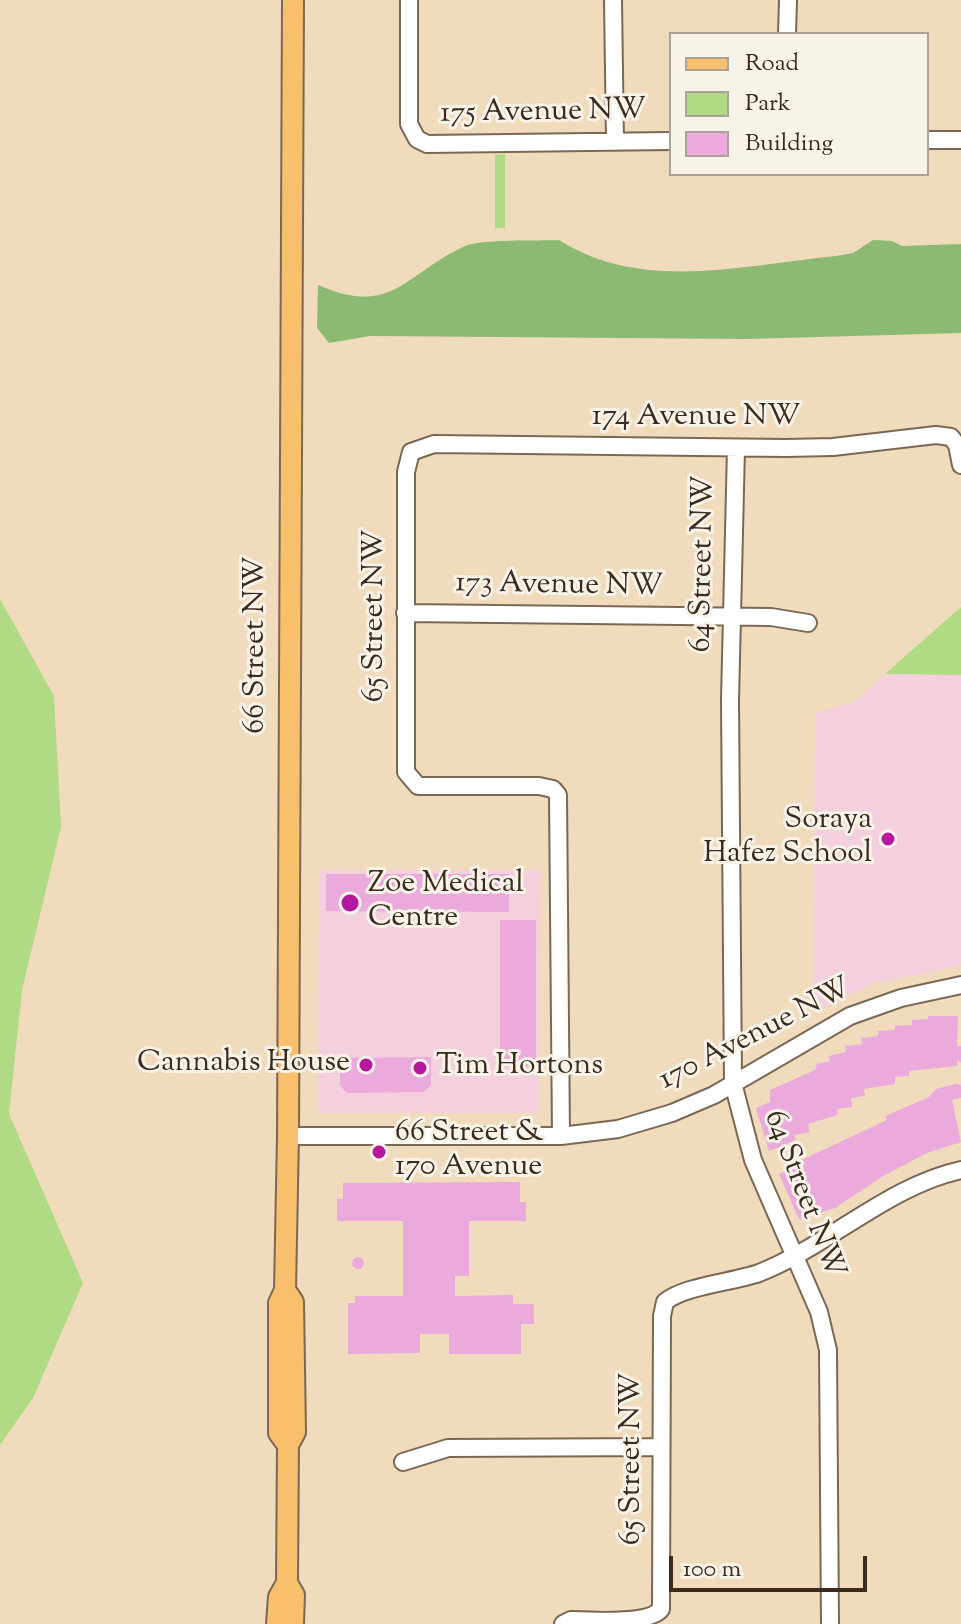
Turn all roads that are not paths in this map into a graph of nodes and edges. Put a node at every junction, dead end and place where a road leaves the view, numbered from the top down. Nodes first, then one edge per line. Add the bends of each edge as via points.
1 (293, 0) edge
2 (409, 0) edge
3 (613, 0) edge
4 (788, 0) edge
5 (787, 32) edge
6 (929, 140) edge
7 (961, 140) edge
8 (615, 141) junction
9 (669, 141) edge
10 (736, 448) junction
11 (411, 452) joint
12 (961, 465) edge
13 (405, 613) junction
14 (734, 617) junction
15 (808, 623) dead end
16 (961, 985) edge
17 (733, 1083) junction
18 (288, 1136) junction
19 (561, 1136) junction
20 (961, 1170) edge
21 (794, 1256) junction
22 (661, 1447) junction
23 (403, 1462) dead end
24 (287, 1583) junction
25 (277, 1624) edge
26 (293, 1624) edge
27 (563, 1624) edge
28 (830, 1624) edge

1 - 18 main road, 66 Street NW
2 - 8 street, 175 Avenue NW via 409,124 417,139 427,144
3 - 8 street
4 - 5 street
6 - 7 street
8 - 9 street, 175 Avenue NW
10 - 11 street, 174 Avenue NW via 434,444
10 - 12 street, 174 Avenue NW via 833,447 936,435 951,437
10 - 14 street, 64 Street NW
11 - 13 street, 65 Street NW via 406,472
13 - 14 street, 173 Avenue NW
13 - 19 street, 65 Street NW via 404,763 411,781 428,787 539,786 553,789 560,803
14 - 15 street, 173 Avenue NW
14 - 17 street, 64 Street NW
16 - 17 street, 170 Avenue NW via 850,1016
17 - 19 street, 170 Avenue NW via 646,1122
17 - 21 street, 64 Street NW via 753,1160
18 - 19 street, 170 Avenue NW
18 - 24 main road, 66 Street NW via 285,1290 293,1302 295,1432 288,1445
20 - 21 street via 910,1190
21 - 22 street, 65 Street NW via 665,1302
21 - 28 street, 64 Street NW via 819,1312 828,1350
22 - 23 street via 448,1448
22 - 27 street, 65 Street NW via 658,1615 645,1621
24 - 25 main road, 66 Street NW via 279,1597
24 - 26 main road, 66 Street NW via 294,1595

